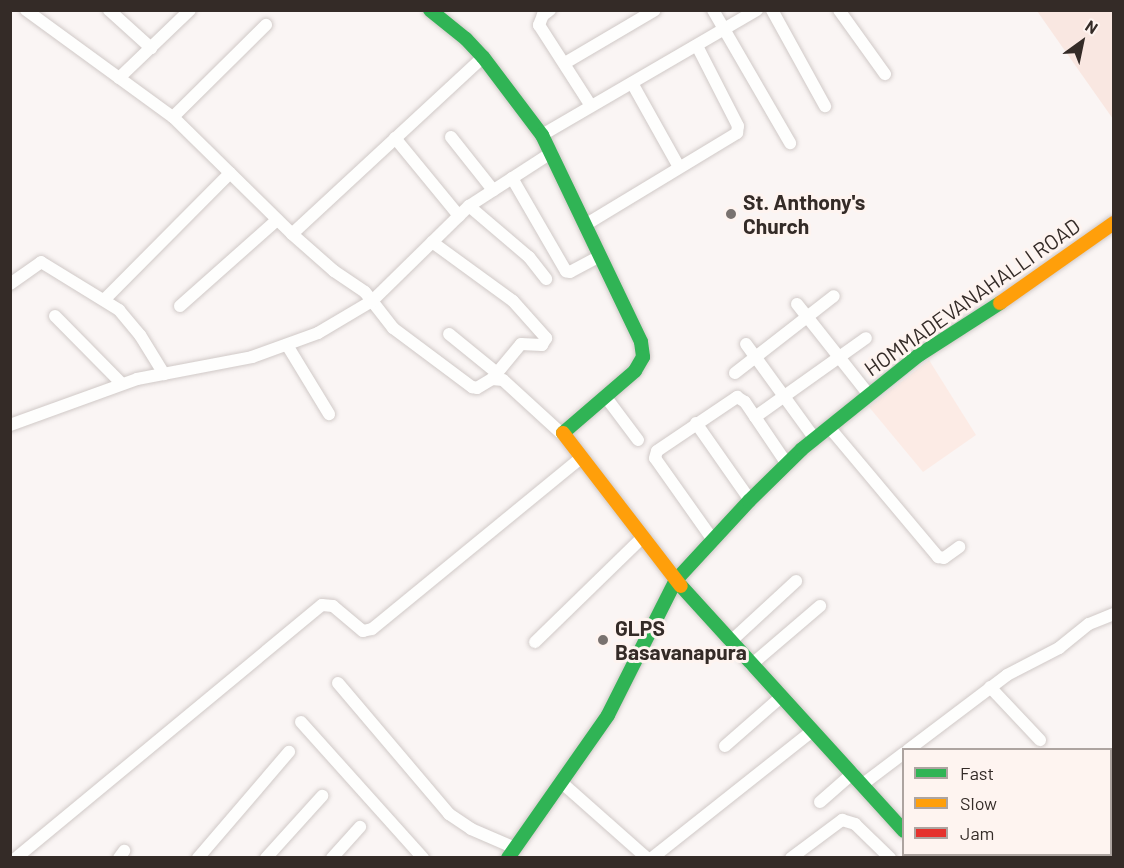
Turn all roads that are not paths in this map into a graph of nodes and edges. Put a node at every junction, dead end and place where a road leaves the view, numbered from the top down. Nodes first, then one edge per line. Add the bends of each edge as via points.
1 (26, 10) edge
2 (109, 10) edge
3 (430, 10) edge
4 (550, 10) edge
5 (655, 10) edge
6 (713, 10) edge
7 (757, 10) edge
8 (772, 10) edge
9 (839, 10) edge
10 (189, 11) edge
11 (266, 25) dead end
12 (724, 30) junction
13 (697, 46) junction
14 (151, 48) junction
15 (483, 57) junction
16 (565, 63) junction
17 (885, 74) dead end
18 (119, 78) junction
19 (632, 83) junction
20 (591, 106) junction
21 (825, 106) dead end
22 (173, 117) junction
23 (542, 135) junction
24 (451, 136) dead end
25 (395, 138) junction
26 (790, 143) dead end
27 (551, 153) junction
28 (679, 167) junction
29 (230, 173) junction
30 (512, 178) junction
31 (493, 190) junction
32 (469, 206) junction
33 (459, 216) junction
34 (278, 220) junction
35 (1113, 224) edge
36 (585, 225) junction
37 (292, 234) junction
38 (432, 242) junction
39 (600, 256) junction
40 (546, 279) dead end
41 (10, 284) edge
42 (834, 296) dead end
43 (104, 300) junction
44 (372, 301) junction
45 (797, 304) dead end
46 (180, 306) dead end
47 (55, 316) dead end
48 (809, 317) junction
49 (449, 334) dead end
50 (866, 338) dead end
51 (746, 344) dead end
52 (287, 345) junction
53 (839, 356) junction
54 (756, 357) junction
55 (735, 373) dead end
56 (164, 374) junction
57 (495, 376) junction
58 (122, 384) junction
59 (869, 395) junction
60 (604, 396) junction
61 (783, 398) junction
62 (329, 414) dead end
63 (755, 417) junction
64 (696, 423) junction
65 (10, 425) edge
66 (829, 427) junction
67 (562, 434) junction
68 (815, 439) junction
69 (638, 440) dead end
70 (581, 458) junction
71 (787, 464) junction
72 (750, 500) junction
73 (643, 537) junction
74 (713, 540) junction
75 (959, 547) dead end
76 (676, 580) junction
77 (796, 581) dead end
78 (820, 606) dead end
79 (1113, 614) edge
80 (535, 642) dead end
81 (730, 642) junction
82 (751, 665) junction
83 (338, 683) dead end
84 (990, 687) junction
85 (780, 697) junction
86 (301, 722) dead end
87 (812, 731) junction
88 (1040, 740) dead end
89 (725, 746) dead end
90 (911, 748) edge
91 (289, 752) dead end
92 (902, 754) edge
93 (853, 773) junction
94 (561, 782) junction
95 (863, 784) junction
96 (322, 796) dead end
97 (820, 802) dead end
98 (360, 827) dead end
99 (902, 830) edge
100 (512, 853) edge
101 (925, 856) edge
102 (16, 858) edge
103 (198, 858) edge
104 (266, 858) edge
105 (332, 858) edge
106 (423, 858) edge
107 (647, 858) edge
108 (652, 858) edge
109 (791, 858) edge
110 (890, 858) edge
111 (920, 858) edge

1 - 18 street
2 - 14 street
3 - 15 street
4 - 16 street via 539,25
5 - 16 street
6 - 12 street
7 - 12 street
8 - 21 street
9 - 17 street
10 - 14 street
11 - 22 street
12 - 13 street
12 - 26 street
13 - 19 street
13 - 28 street via 738,129 734,136
14 - 18 street
15 - 23 street
15 - 25 street
16 - 20 street
18 - 22 street
19 - 20 street
19 - 28 street
20 - 23 street
22 - 29 street
23 - 27 street
24 - 31 street
25 - 33 street
25 - 37 street
27 - 30 street
27 - 36 street
28 - 36 street
29 - 34 street
29 - 43 street
30 - 31 street
30 - 39 street via 566,271
31 - 32 street
32 - 33 street
32 - 40 street via 529,257
33 - 38 street
34 - 37 street
34 - 46 street
35 - 59 street, HOMMADEVANAHALLI ROAD via 919,355
36 - 39 street
37 - 44 street via 334,271 359,286
38 - 44 street
38 - 57 street via 513,301 546,338 543,345 521,344
39 - 60 street via 641,342 643,357 635,371
41 - 43 street via 41,262
42 - 48 street
43 - 56 street via 119,310 141,335
44 - 52 street via 350,316
44 - 57 street via 393,328 472,387 477,388
45 - 48 street
47 - 58 street
48 - 53 street
48 - 54 street
49 - 57 street
50 - 53 street
51 - 54 street
52 - 56 street via 252,357
52 - 62 street
53 - 59 street
53 - 61 street
54 - 55 street
54 - 61 street
56 - 58 street
57 - 67 street via 508,383
58 - 65 street
59 - 66 street, HOMMADEVANAHALLI ROAD
60 - 67 street
60 - 69 street
61 - 63 street
61 - 68 street
63 - 64 street via 737,397
63 - 71 street
64 - 72 street
64 - 74 street via 657,451 655,458
66 - 68 street, HOMMADEVANAHALLI ROAD
66 - 75 street via 938,557 944,558
67 - 70 street
68 - 71 street, HOMMADEVANAHALLI ROAD
70 - 73 street
70 - 102 street via 372,629 363,631 333,606 322,605
71 - 72 street, HOMMADEVANAHALLI ROAD
72 - 74 street, HOMMADEVANAHALLI ROAD
73 - 76 street
73 - 80 street
74 - 76 street, HOMMADEVANAHALLI ROAD
76 - 81 street
76 - 94 street, HOMMADEVANAHALLI ROAD via 608,715
77 - 81 street
78 - 82 street
79 - 84 street via 1089,624 1059,648
81 - 82 street
82 - 85 street
83 - 100 street via 449,814
84 - 88 street
84 - 90 street
85 - 87 street
85 - 89 street
86 - 106 street
87 - 93 street
87 - 108 street
91 - 103 street
92 - 95 street
93 - 95 street
93 - 97 street
94 - 100 street, HOMMADEVANAHALLI ROAD
94 - 107 street
95 - 99 street
96 - 104 street
98 - 105 street
101 - 111 street
109 - 110 street via 842,820 855,824

